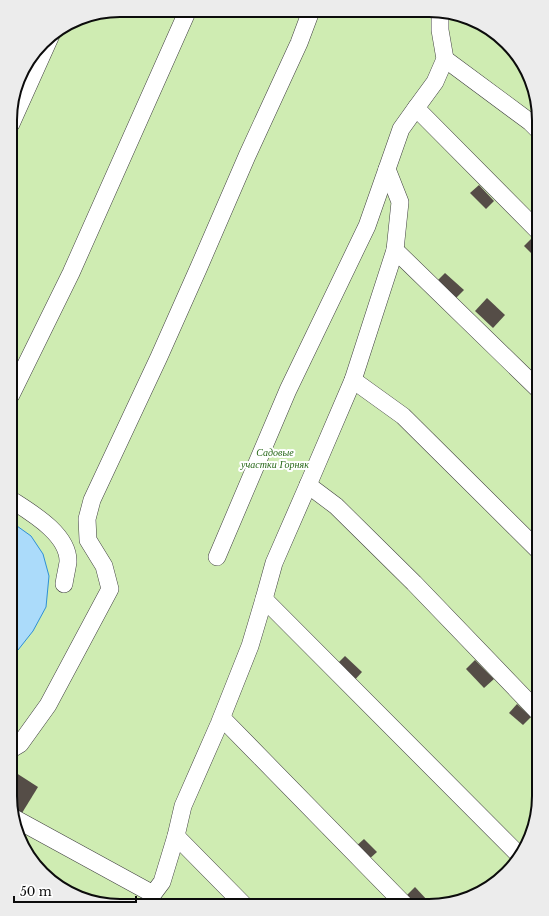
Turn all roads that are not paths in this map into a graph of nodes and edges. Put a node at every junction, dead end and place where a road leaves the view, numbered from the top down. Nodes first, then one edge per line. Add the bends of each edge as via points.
1 (185, 17) edge
2 (309, 17) edge
3 (440, 18) edge
4 (44, 51) edge
5 (445, 59) junction
6 (416, 108) junction
7 (18, 109) edge
8 (532, 124) edge
9 (387, 169) junction
10 (532, 225) edge
11 (395, 250) junction
12 (353, 380) junction
13 (17, 381) edge
14 (532, 383) edge
15 (308, 485) junction
16 (17, 504) edge
17 (532, 545) edge
18 (217, 557) dead end
19 (64, 584) dead end
20 (264, 600) junction
21 (532, 706) edge
22 (222, 718) junction
23 (17, 746) edge
24 (21, 822) edge
25 (176, 836) junction
26 (515, 852) edge
27 (149, 899) edge
28 (238, 899) edge
29 (399, 899) edge

1 - 13 lane via 71,273
2 - 23 lane via 159,357 92,500 87,519 88,540 104,566 110,589 48,704
3 - 5 lane
4 - 7 lane
5 - 6 lane via 435,82
5 - 8 lane
6 - 9 lane via 401,129
6 - 10 lane
9 - 11 lane via 400,202
9 - 18 lane via 367,226 288,390
11 - 12 lane
11 - 14 lane
12 - 15 lane
12 - 17 lane via 403,416
15 - 20 lane via 274,563
15 - 21 lane via 336,506 414,582
16 - 19 lane via 40,519 65,547 68,561
20 - 22 lane via 250,646
20 - 26 lane
22 - 25 lane via 183,806
22 - 29 lane
24 - 27 lane
25 - 27 lane via 162,882
25 - 28 lane

